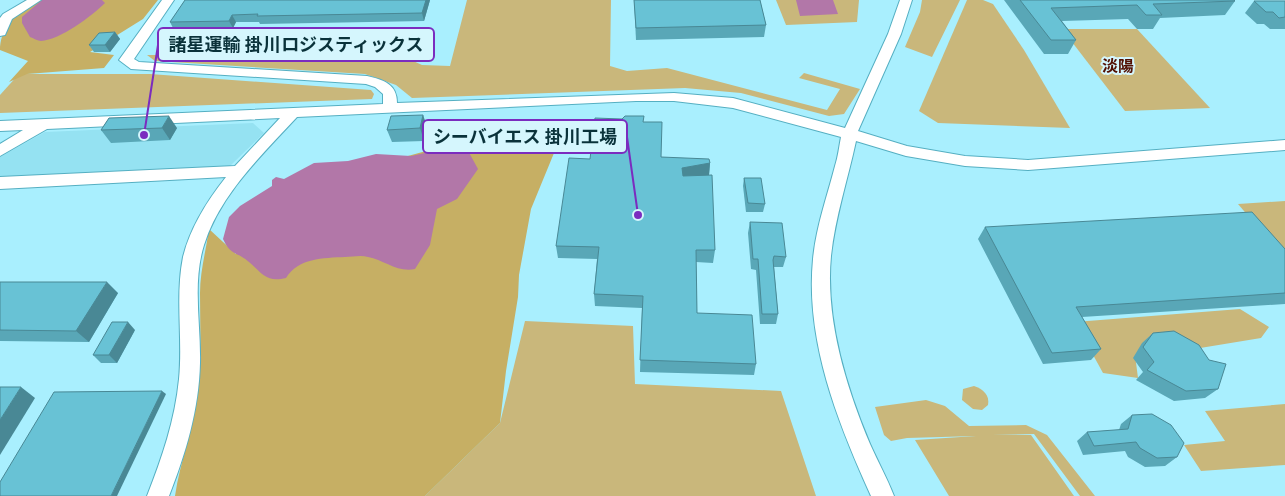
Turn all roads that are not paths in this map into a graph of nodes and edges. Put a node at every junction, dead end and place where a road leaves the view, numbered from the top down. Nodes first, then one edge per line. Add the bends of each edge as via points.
1 (35, 0) edge
2 (168, 0) edge
3 (906, 0) edge
4 (0, 32) edge
5 (390, 108) junction
6 (293, 113) junction
7 (45, 124) junction
8 (0, 126) edge
9 (850, 134) junction
10 (1285, 145) edge
11 (0, 151) edge
12 (238, 171) junction
13 (0, 182) edge
14 (158, 496) edge
15 (883, 496) edge

1 - 4 street via 7,17
2 - 5 street via 126,60 136,66 367,80 380,84 390,93
3 - 9 street
5 - 6 street
5 - 9 street via 674,97 733,103
6 - 7 street
6 - 12 street
7 - 8 street
7 - 11 street
9 - 10 street via 906,151 965,161 1028,165
9 - 15 street via 829,214 820,269 824,327 838,383
12 - 13 street
12 - 14 street via 203,225 194,248 190,272 187,401 172,464

